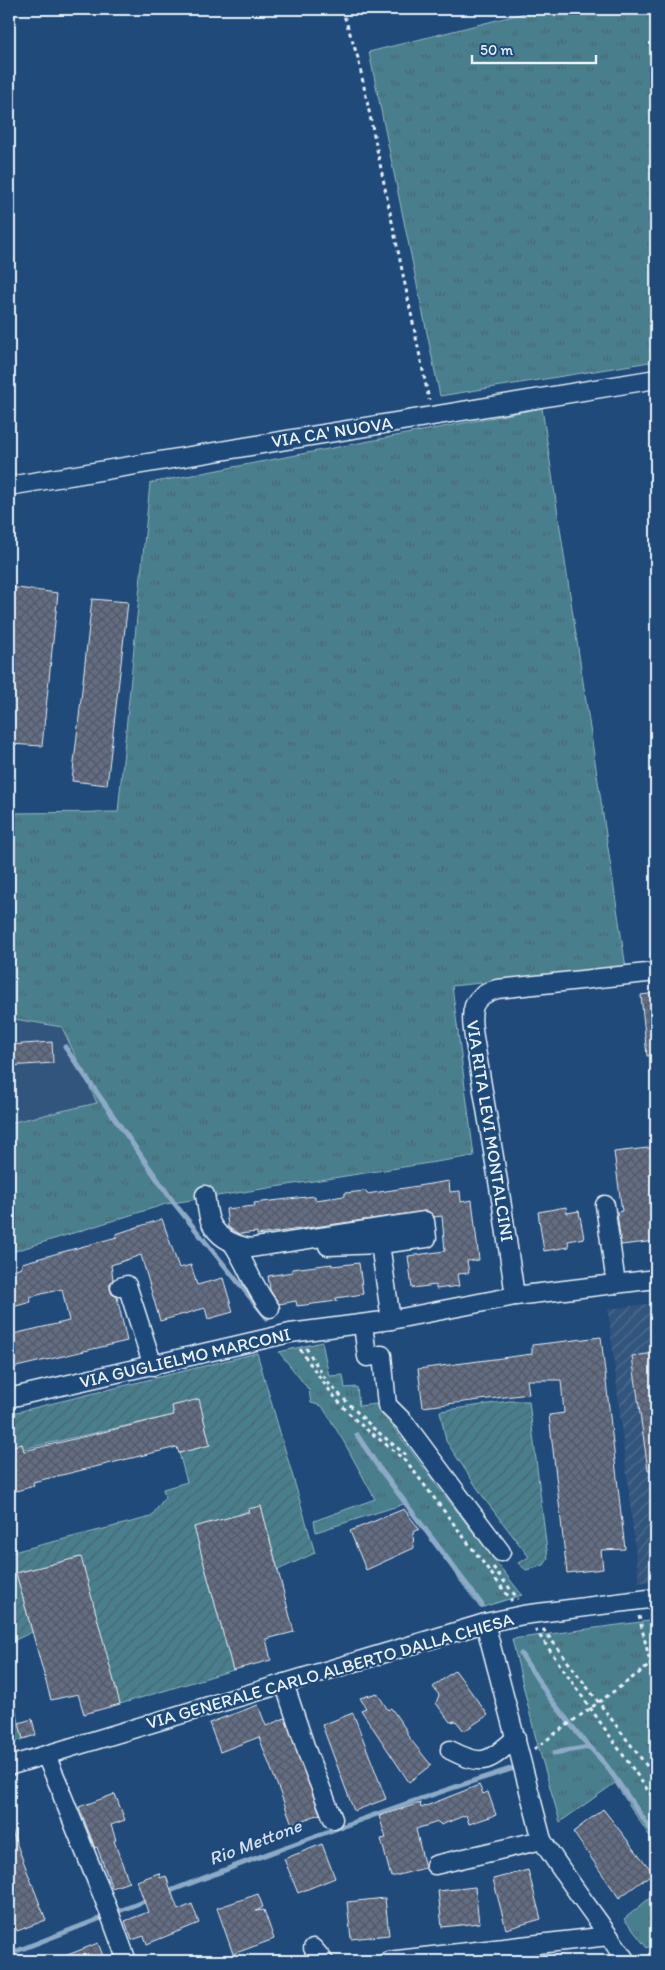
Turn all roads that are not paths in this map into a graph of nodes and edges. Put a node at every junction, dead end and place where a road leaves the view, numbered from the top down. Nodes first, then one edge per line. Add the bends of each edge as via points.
1 (656, 379) edge
2 (9, 486) edge
3 (656, 972) edge
4 (205, 1195) dead end
5 (605, 1205) dead end
6 (234, 1244) junction
7 (656, 1279) edge
8 (616, 1284) junction
9 (120, 1287) dead end
10 (515, 1296) junction
11 (270, 1308) dead end
12 (391, 1320) junction
13 (363, 1324) junction
14 (153, 1366) junction
15 (9, 1397) edge
16 (501, 1552) dead end
17 (656, 1598) edge
18 (485, 1623) junction
19 (284, 1683) junction
20 (516, 1738) junction
21 (450, 1750) dead end
22 (43, 1756) junction
23 (9, 1766) edge
24 (333, 1819) dead end
25 (542, 1840) junction
26 (435, 1865) dead end
27 (610, 1936) junction
28 (126, 1961) edge
29 (388, 1961) edge
30 (626, 1961) edge

1 - 2 street, VIA CA' NUOVA
3 - 10 street, VIA RITA LEVI MONTALCINI via 497,989 480,995 471,1012
4 - 6 street via 211,1223
5 - 8 street
6 - 11 street via 259,1295
6 - 12 street via 250,1248 326,1237 328,1246 379,1236
7 - 8 street, VIA GUGLIELMO MARCONI
8 - 10 street, VIA GUGLIELMO MARCONI
9 - 14 street via 127,1284
10 - 12 street, VIA GUGLIELMO MARCONI
12 - 13 street, VIA GUGLIELMO MARCONI
13 - 14 street, VIA GUGLIELMO MARCONI via 290,1333
13 - 16 street via 367,1357 382,1355 387,1405 404,1422
14 - 15 street, VIA GUGLIELMO MARCONI
17 - 18 street, VIA GENERALE CARLO ALBERTO DALLA CHIESA
18 - 19 street, VIA GENERALE CARLO ALBERTO DALLA CHIESA
18 - 20 street
19 - 22 street, VIA GENERALE CARLO ALBERTO DALLA CHIESA
19 - 24 street
20 - 21 street via 483,1761 466,1758
20 - 25 street
22 - 23 street, VIA GENERALE CARLO ALBERTO DALLA CHIESA
22 - 28 street via 47,1758 61,1792
25 - 26 street
25 - 27 street
27 - 29 street
27 - 30 street

